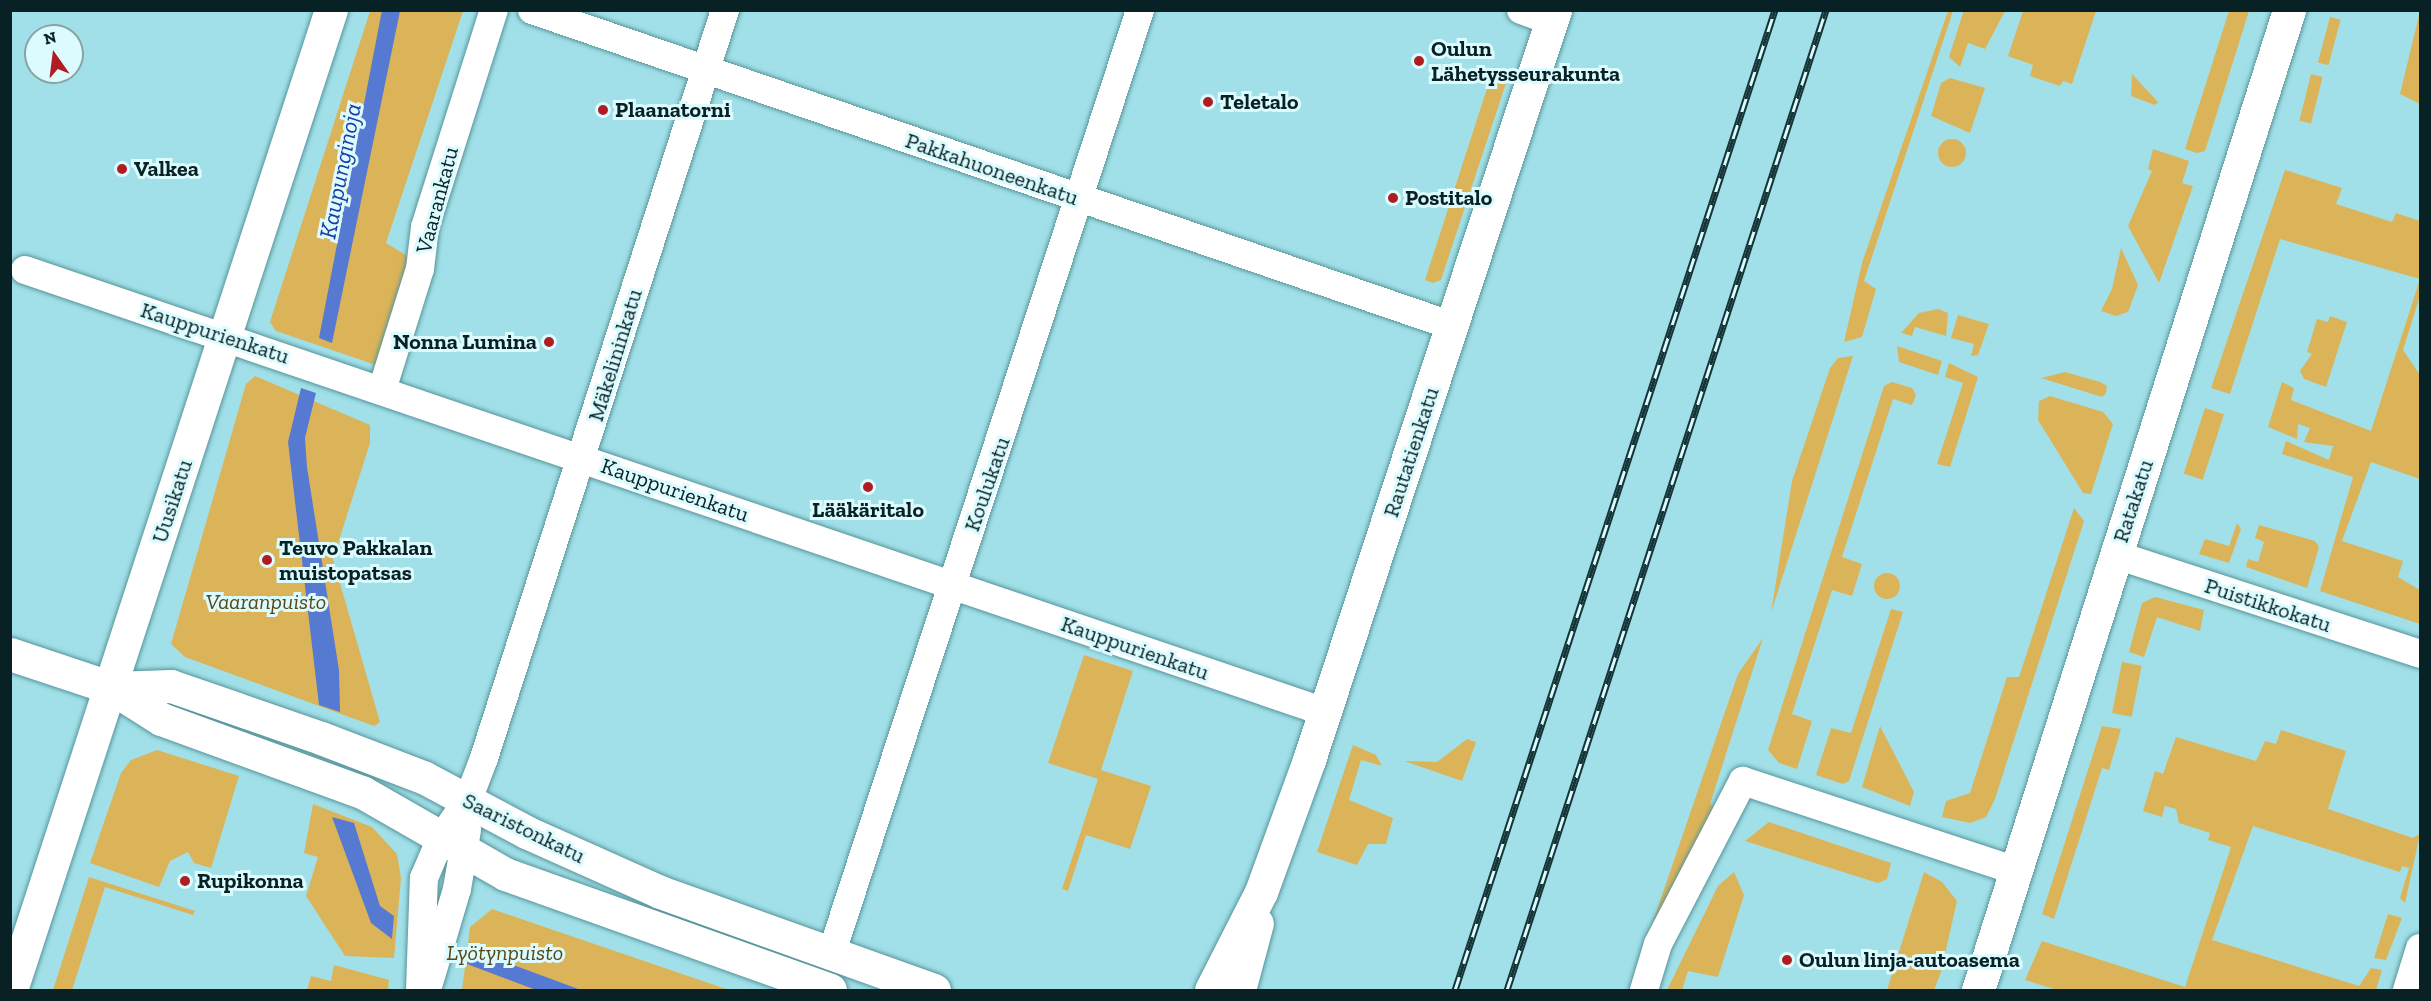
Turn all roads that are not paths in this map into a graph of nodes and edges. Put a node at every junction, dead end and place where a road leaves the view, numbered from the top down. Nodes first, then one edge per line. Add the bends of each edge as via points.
1 (331, 10) edge
2 (494, 10) edge
3 (532, 10) edge
4 (725, 10) edge
5 (1140, 10) edge
6 (1521, 10) edge
7 (2289, 10) edge
8 (1554, 16) edge
9 (705, 71) junction
10 (1081, 200) junction
11 (25, 270) dead end
12 (1453, 326) junction
13 (226, 336) junction
14 (382, 390) junction
15 (582, 458) junction
16 (2116, 555) junction
17 (953, 585) junction
18 (10, 654) edge
19 (2421, 654) edge
20 (112, 688) junction
21 (1325, 712) junction
22 (468, 800) junction
23 (453, 845) junction
24 (2016, 871) junction
25 (1262, 892) junction
26 (2421, 948) edge
27 (831, 955) junction
28 (11, 990) edge
29 (420, 990) edge
30 (426, 990) edge
31 (830, 990) edge
32 (934, 990) edge
33 (1211, 990) edge
34 (1239, 990) edge
35 (1644, 990) edge
36 (1978, 990) edge
37 (2407, 990) edge

1 - 13 main road, Uusikatu
2 - 14 street, Vaarankatu via 425,227 420,269
3 - 9 street, Pakkahuoneenkatu
4 - 9 street, Mäkelininkatu
5 - 10 street, Koulukatu
6 - 8 street
7 - 16 main road, Ratakatu
8 - 12 main road, Rautatienkatu
9 - 10 street, Pakkahuoneenkatu
9 - 15 street, Mäkelininkatu
10 - 12 street, Pakkahuoneenkatu
10 - 17 street, Koulukatu
11 - 13 street, Kauppurienkatu
12 - 21 main road, Rautatienkatu
13 - 14 street, Kauppurienkatu
13 - 20 main road, Uusikatu
14 - 15 street, Kauppurienkatu
15 - 17 street, Kauppurienkatu
15 - 22 street, Mäkelininkatu
16 - 19 street, Puistikkokatu
16 - 24 main road, Ratakatu
17 - 21 street, Kauppurienkatu
17 - 27 street, Koulukatu
18 - 20 main road, Saaristonkatu
20 - 22 main road, Saaristonkatu via 171,686 321,738
20 - 23 main road, Saaristonkatu via 161,719 362,792
20 - 28 main road, Uusikatu
21 - 25 main road, Rautatienkatu
22 - 23 street, Mäkelininkatu
22 - 27 main road, Saaristonkatu via 660,892
23 - 29 street via 424,878
23 - 30 street
23 - 31 main road, Saaristonkatu via 575,901
24 - 35 street via 1743,781 1658,944
24 - 36 main road, Ratakatu
25 - 33 main road, Rautatienkatu
25 - 34 main road, Rautatienkatu
26 - 37 street
27 - 32 main road, Saaristonkatu

